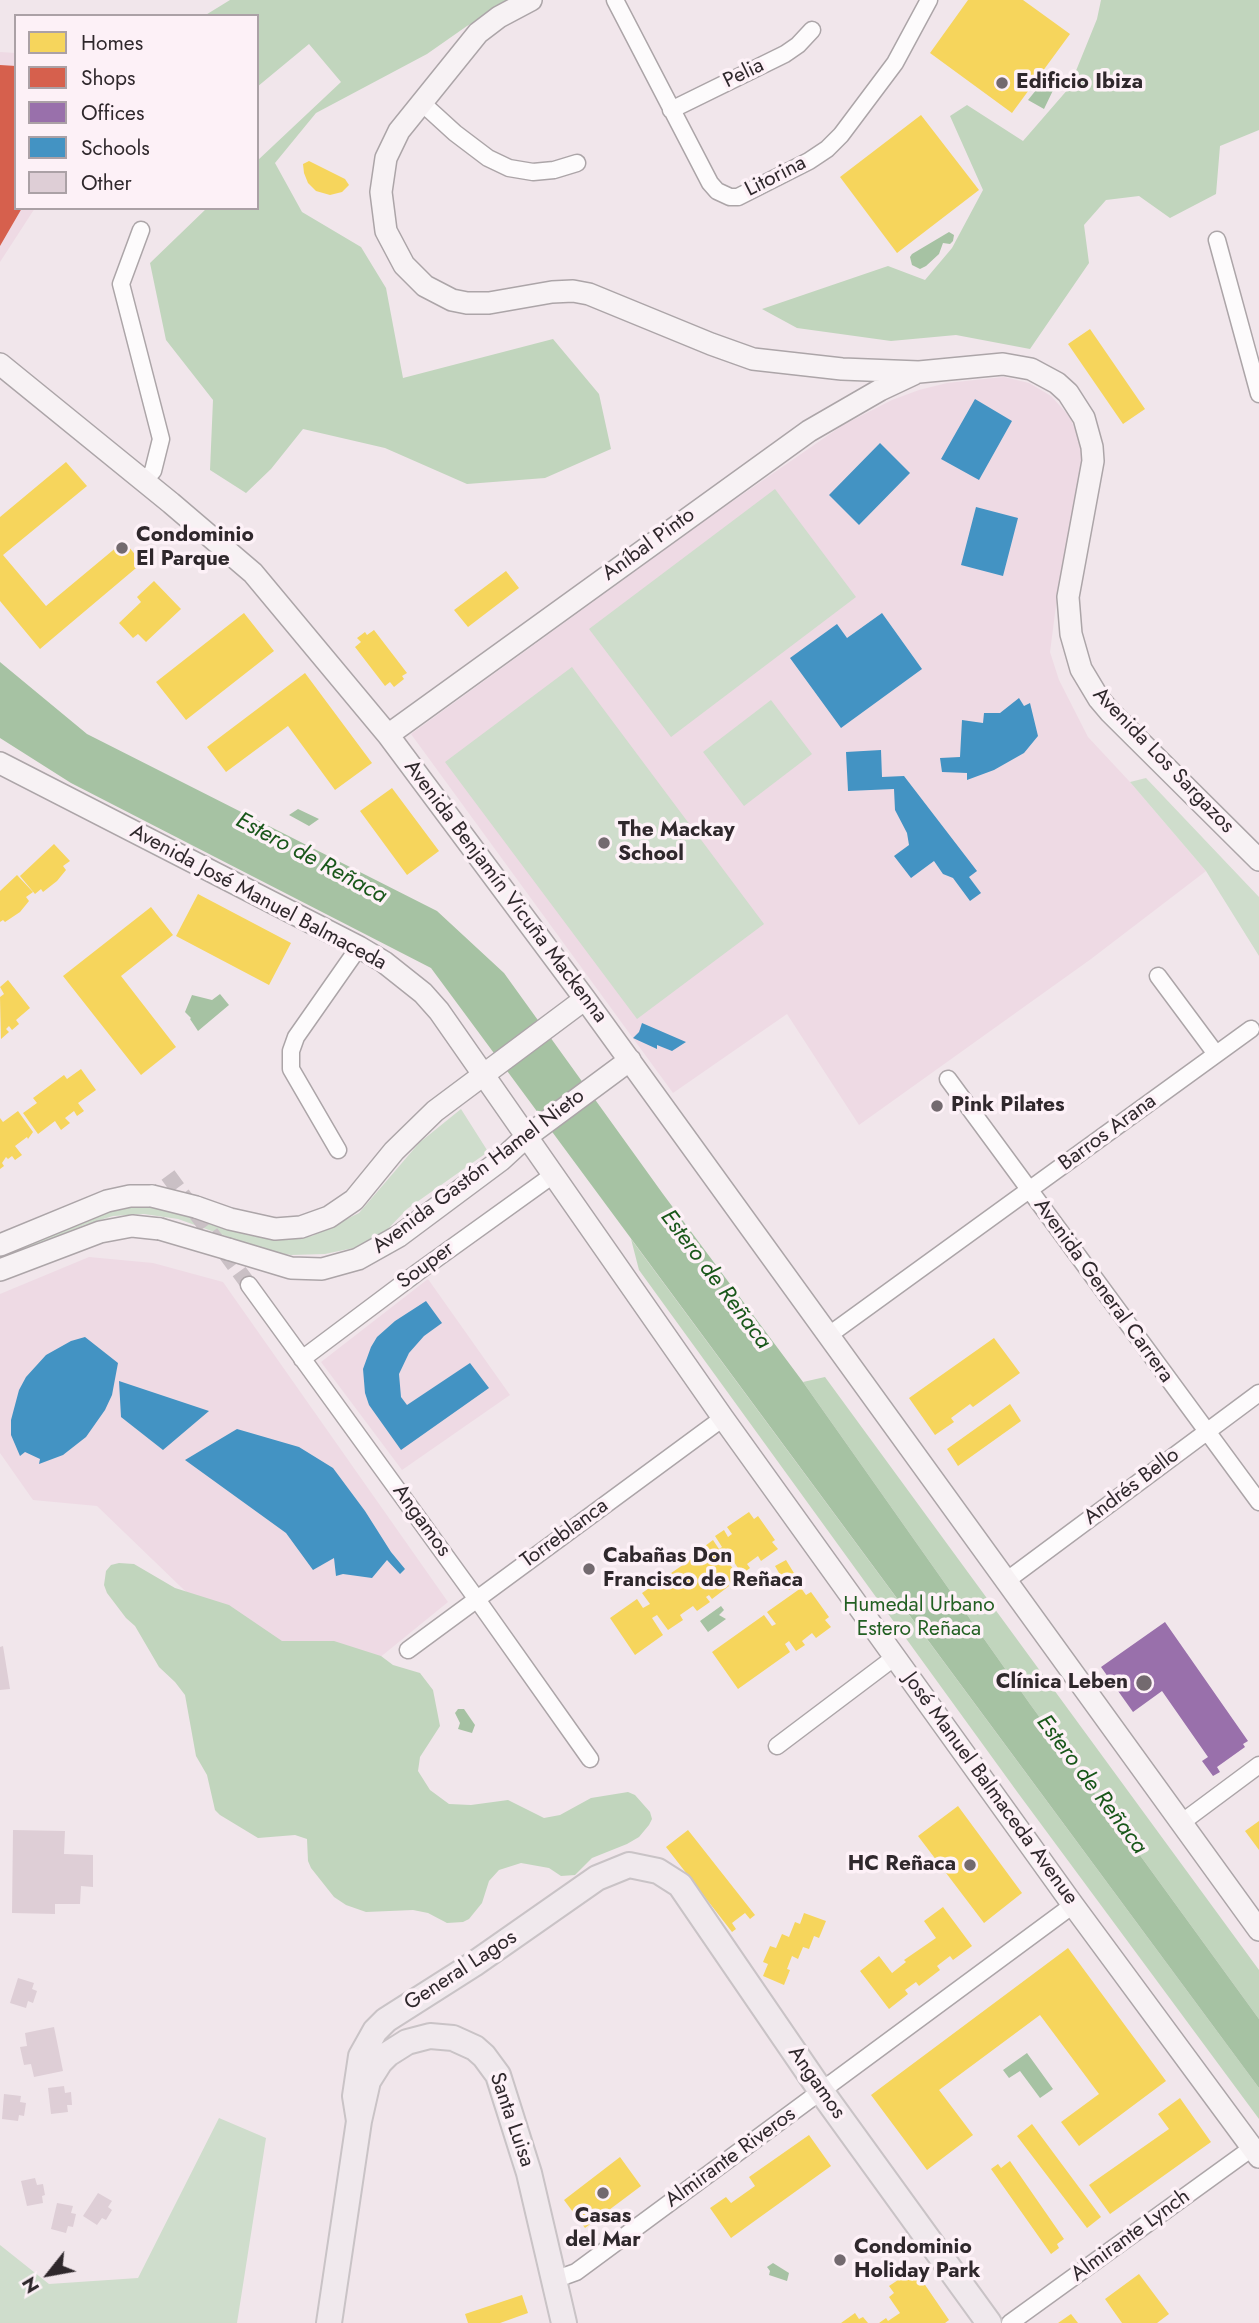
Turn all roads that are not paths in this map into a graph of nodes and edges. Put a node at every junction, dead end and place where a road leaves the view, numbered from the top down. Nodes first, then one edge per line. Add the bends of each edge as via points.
1 (531, 0) edge
2 (615, 0) edge
3 (929, 0) edge
4 (812, 30) dead end
5 (421, 102) junction
6 (671, 110) junction
7 (577, 163) dead end
8 (141, 230) dead end
9 (1217, 240) dead end
10 (0, 364) edge
11 (919, 372) junction
12 (1259, 394) edge
13 (144, 481) junction
14 (388, 735) junction
15 (0, 763) edge
16 (1259, 860) edge
17 (359, 947) junction
18 (1158, 976) dead end
19 (585, 999) junction
20 (1251, 1029) dead end
21 (1216, 1054) junction
22 (630, 1060) junction
23 (489, 1069) junction
24 (948, 1079) dead end
25 (533, 1132) junction
26 (338, 1150) dead end
27 (553, 1175) junction
28 (1030, 1191) junction
29 (0, 1245) edge
30 (0, 1270) edge
31 (248, 1285) tunnel mouth
32 (829, 1335) junction
33 (302, 1359) junction
34 (1259, 1393) edge
35 (723, 1418) junction
36 (1207, 1431) junction
37 (1259, 1502) edge
38 (1006, 1581) junction
39 (476, 1598) junction
40 (408, 1650) dead end
41 (895, 1657) junction
42 (776, 1746) dead end
43 (590, 1759) dead end
44 (1259, 1765) edge
45 (1181, 1823) junction
46 (629, 1865) joint
47 (1073, 1905) junction
48 (1259, 1930) edge
49 (398, 2012) junction
50 (430, 2036) junction
51 (821, 2091) junction
52 (359, 2121) junction
53 (1255, 2153) edge
54 (554, 2280) junction
55 (329, 2323) edge
56 (564, 2323) edge
57 (989, 2323) edge
58 (1010, 2323) edge

1 - 5 main road, Avenida Los Sargazos via 478,33
2 - 6 street, Litorina
3 - 6 street, Litorina via 895,63 841,135 809,161 738,197 723,195 710,183
4 - 6 street, Pelia via 785,54
5 - 7 street via 488,158 509,168 533,172
5 - 11 main road, Avenida Los Sargazos via 386,158 382,213 404,265 435,293 467,303 489,303 573,291 753,359
8 - 13 street via 121,284 161,439 153,471
9 - 12 street
10 - 13 main road, Avenida Benjamín Vicuña Mackenna
11 - 14 main road, Aníbal Pinto via 809,431
11 - 16 main road, Avenida Los Sargazos via 1017,365 1057,383 1077,405 1090,432 1093,461 1068,597 1071,634 1081,669 1110,712
13 - 14 main road, Avenida Benjamín Vicuña Mackenna via 253,573
14 - 19 main road, Avenida Benjamín Vicuña Mackenna
15 - 17 main road, Avenida José Manuel Balmaceda
17 - 23 main road, Avenida José Manuel Balmaceda via 423,993
17 - 26 street via 291,1051 291,1069
18 - 21 street
19 - 22 main road, Avenida Benjamín Vicuña Mackenna
19 - 23 main road
20 - 21 street, Barros Arana
21 - 28 street, Barros Arana
22 - 25 main road, Avenida Gastón Hamel Nieto
22 - 32 main road, Avenida Benjamín Vicuña Mackenna
23 - 25 main road, Avenida José Manuel Balmaceda
23 - 29 main road, bridge via 421,1124 354,1200 330,1217 301,1227 275,1229 152,1196 130,1196
24 - 28 street, Avenida General Carrera
25 - 27 main road, Avenida José Manuel Balmaceda
25 - 30 main road, Avenida Gastón Hamel Nieto, bridge via 399,1236 358,1259 322,1269 291,1268 160,1228 132,1226 108,1230
27 - 33 street, Souper
27 - 35 main road, Avenida José Manuel Balmaceda
28 - 32 street, Barros Arana
28 - 36 street, Avenida General Carrera
31 - 33 street, Angamos
32 - 38 main road, Avenida Benjamín Vicuña Mackenna
33 - 39 street, Angamos
34 - 36 street, Andrés Bello
35 - 39 street, Torreblanca
35 - 41 main road, José Manuel Balmaceda Avenue
36 - 37 street, Avenida General Carrera
36 - 38 street, Andrés Bello
38 - 45 main road
39 - 40 street, Torreblanca
39 - 43 street, Angamos
41 - 42 street
41 - 47 main road, José Manuel Balmaceda Avenue
44 - 45 street
45 - 48 main road
46 - 49 main road, General Lagos via 597,1878
46 - 51 main road, Angamos via 658,1871 680,1885
47 - 51 street, Almirante Riveros
47 - 53 main road, José Manuel Balmaceda Avenue
49 - 50 main road
49 - 52 main road, General Lagos via 375,2031 361,2056 355,2096
50 - 52 main road, Santa Luisa via 407,2042 380,2062 368,2081
50 - 54 main road, Santa Luisa via 464,2042 484,2056 498,2075 512,2112
51 - 54 street, Almirante Riveros via 576,2272
51 - 57 main road, Angamos
52 - 55 main road
53 - 58 street, Almirante Lynch
54 - 56 main road, Santa Luisa

